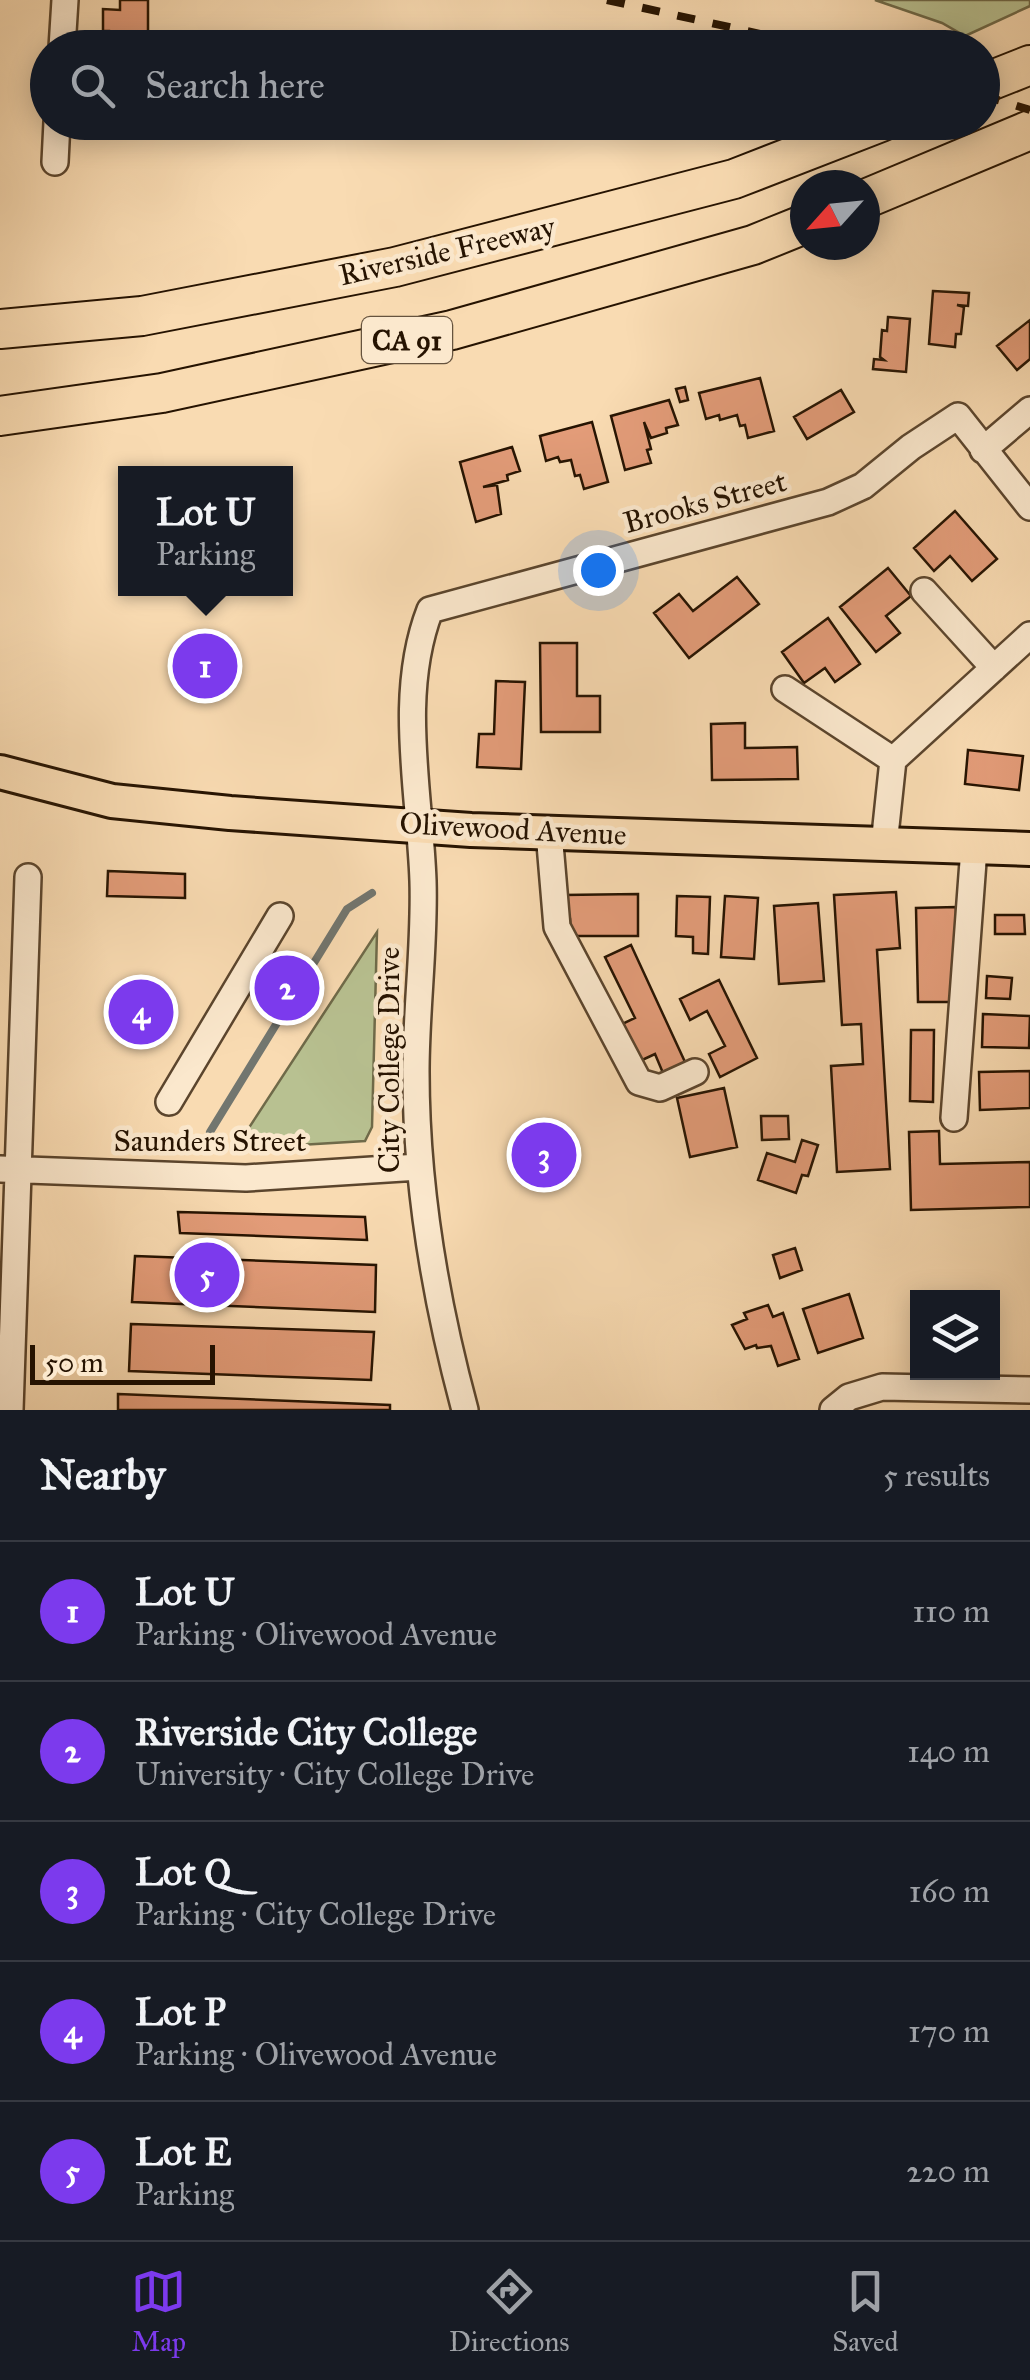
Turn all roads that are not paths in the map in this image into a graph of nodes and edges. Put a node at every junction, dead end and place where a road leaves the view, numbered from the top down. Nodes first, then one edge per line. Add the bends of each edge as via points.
1 (65, 0) edge
2 (63, 30) edge
3 (1030, 64) edge
4 (1000, 76) edge
5 (1030, 130) edge
6 (57, 140) edge
7 (836, 140) edge
8 (55, 162) dead end
9 (880, 193) edge
10 (790, 230) edge
11 (0, 329) edge
12 (1030, 410) edge
13 (0, 416) edge
14 (984, 450) junction
15 (1030, 507) edge
16 (924, 591) dead end
17 (1030, 636) edge
18 (994, 668) junction
19 (785, 689) dead end
20 (893, 760) junction
21 (0, 772) edge
22 (417, 826) junction
23 (549, 832) junction
24 (884, 845) junction
25 (974, 848) junction
26 (1030, 850) edge
27 (28, 878) dead end
28 (280, 916) dead end
29 (695, 1072) dead end
30 (170, 1102) dead end
31 (954, 1118) dead end
32 (420, 1167) junction
33 (9, 1170) edge
34 (1030, 1390) edge
35 (933, 1399) edge
36 (10, 1410) edge
37 (465, 1410) edge
38 (833, 1410) edge

1 - 2 street
3 - 4 highway
5 - 9 highway
6 - 8 street
7 - 11 highway, Riverside Freeway / CA 91 via 734,180 395,267 142,316
10 - 13 highway, CA 91 via 452,330 162,393
12 - 14 street
14 - 15 street, Brooks Street
14 - 22 street, Brooks Street via 958,416 863,486 828,502 430,610 417,643
16 - 18 street
17 - 18 street
18 - 20 street
19 - 20 street
20 - 24 street
21 - 22 main road, Olivewood Avenue via 112,801
22 - 23 main road, Olivewood Avenue
22 - 32 street, City College Drive via 423,882 416,1068
23 - 24 main road, Olivewood Avenue
23 - 29 street via 557,927 639,1082 660,1088
24 - 25 main road, Olivewood Avenue
25 - 26 main road, Olivewood Avenue
25 - 31 street
27 - 33 street
28 - 30 street
32 - 33 street, Saunders Street via 246,1178
32 - 37 street, City College Drive via 432,1265
33 - 36 street
34 - 35 street
35 - 38 street via 882,1387 849,1396

